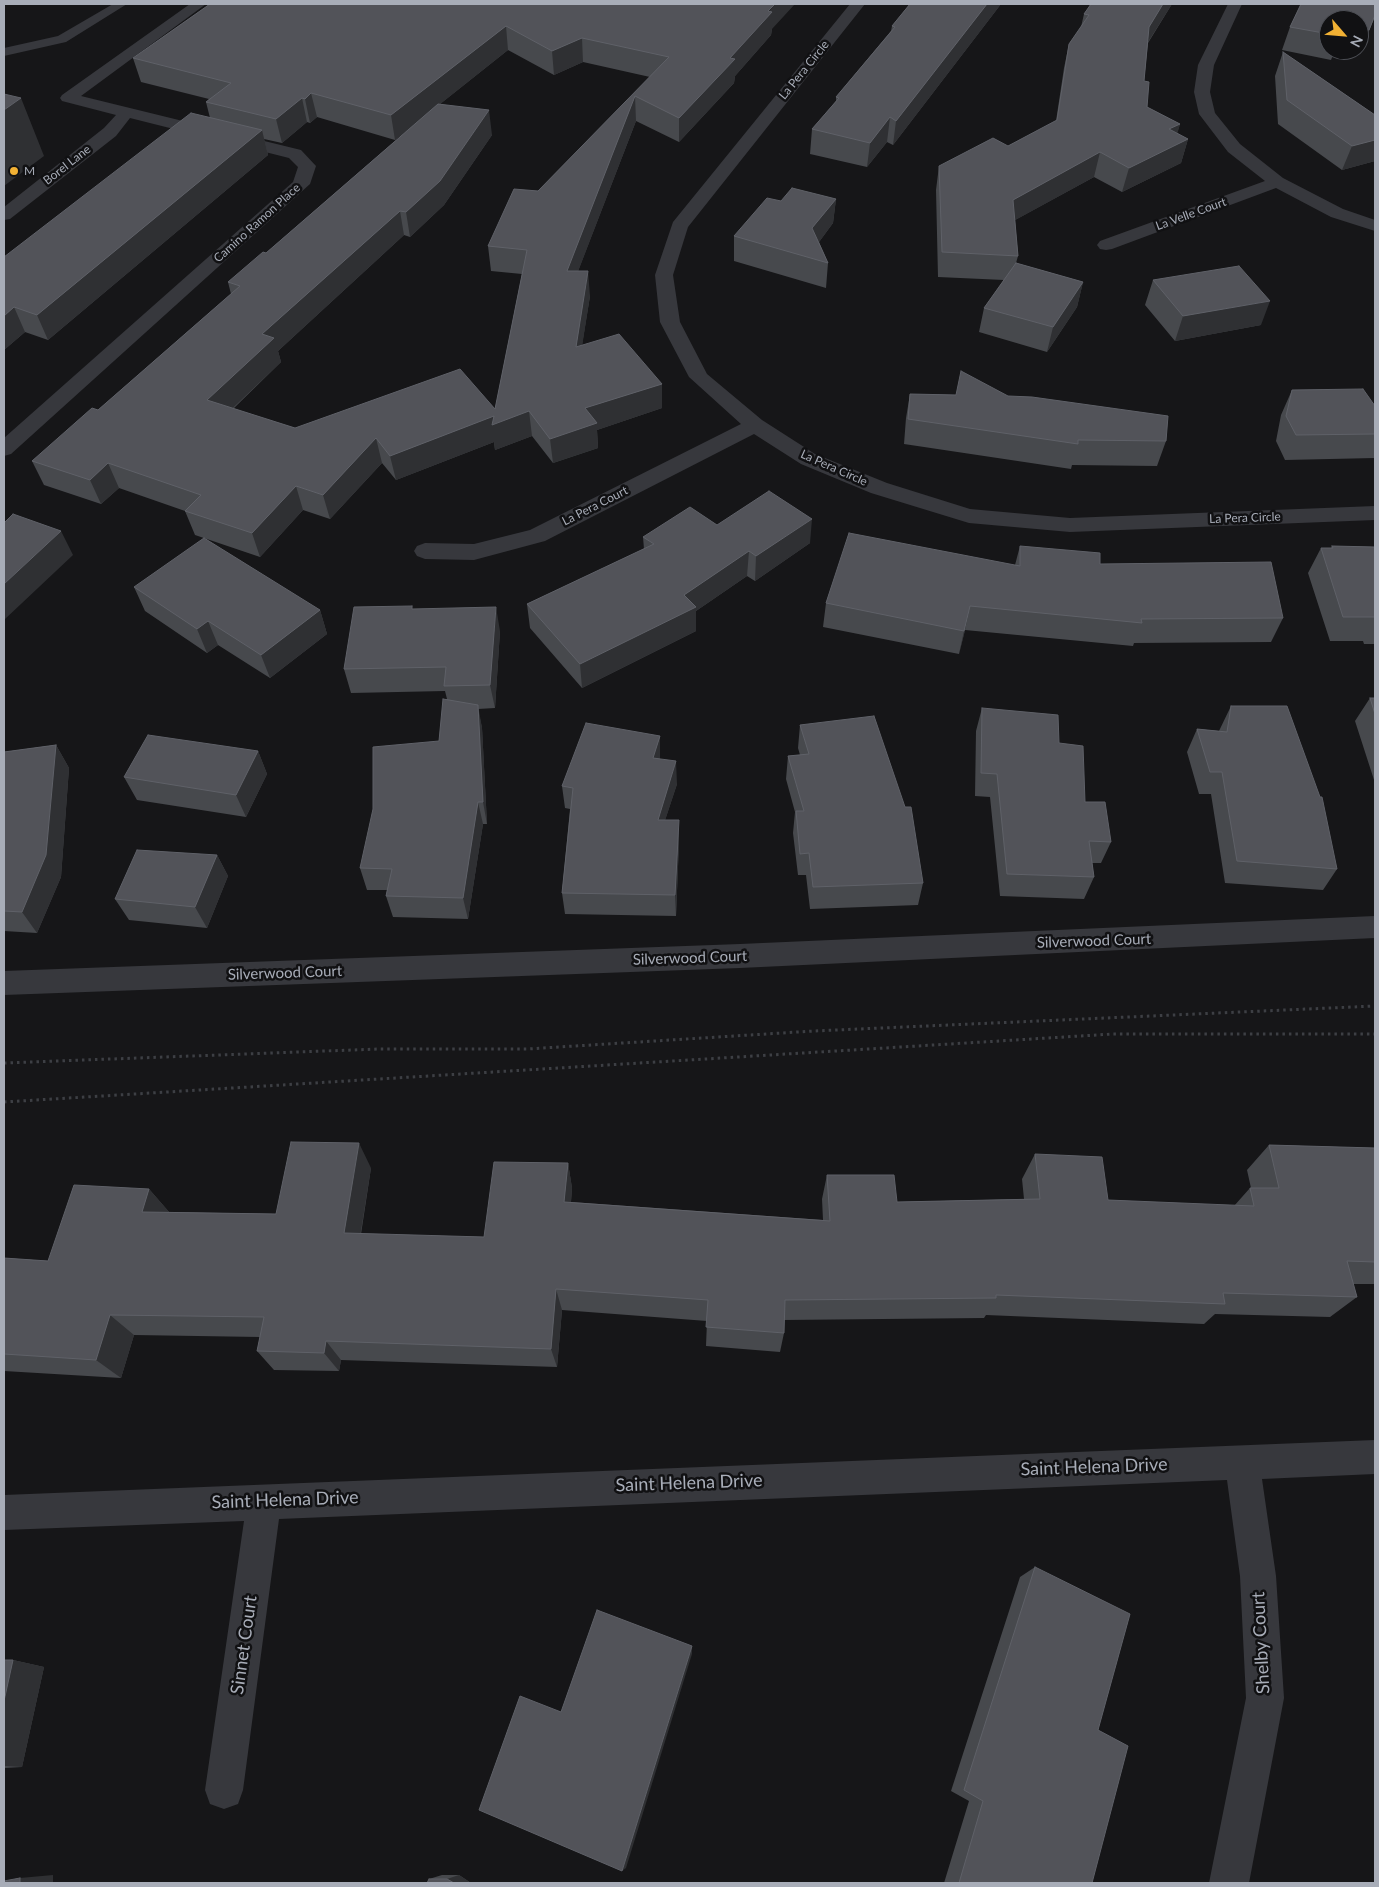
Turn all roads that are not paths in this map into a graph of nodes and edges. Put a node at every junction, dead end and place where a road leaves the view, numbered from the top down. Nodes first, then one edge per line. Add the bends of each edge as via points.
1 (121, 4) edge
2 (199, 4) edge
3 (858, 4) edge
4 (1235, 4) edge
5 (4, 52) edge
6 (127, 112) junction
7 (1277, 182) junction
8 (4, 215) edge
9 (1375, 226) edge
10 (1106, 244) dead end
11 (756, 425) junction
12 (4, 449) edge
13 (1375, 513) edge
14 (425, 551) dead end
15 (1375, 927) edge
16 (4, 983) edge
17 (1375, 1457) edge
18 (1242, 1461) junction
19 (264, 1501) junction
20 (4, 1512) edge
21 (224, 1790) dead end
22 (1229, 1883) edge

1 - 5 lane via 62,39
2 - 6 street, Camino Ramon Place via 68,98
3 - 11 street, La Pera Circle via 679,226 664,275 670,322 699,377
4 - 7 street via 1206,64 1202,92 1207,114 1234,148
6 - 8 street, Borel Lane via 110,132
6 - 12 street, Camino Ramon Place via 295,154 307,166 301,184
7 - 9 street via 1337,213
7 - 10 street, La Velle Court
11 - 13 street, La Pera Circle via 817,462 878,488 969,516 1070,525
11 - 14 street, La Pera Court via 537,536 474,552
15 - 16 street, Silverwood Court via 740,956
17 - 18 street, Saint Helena Drive
18 - 19 street, Saint Helena Drive
18 - 22 street, Shelby Court via 1258,1576 1265,1698
19 - 20 street, Saint Helena Drive
19 - 21 street, Sinnet Court

